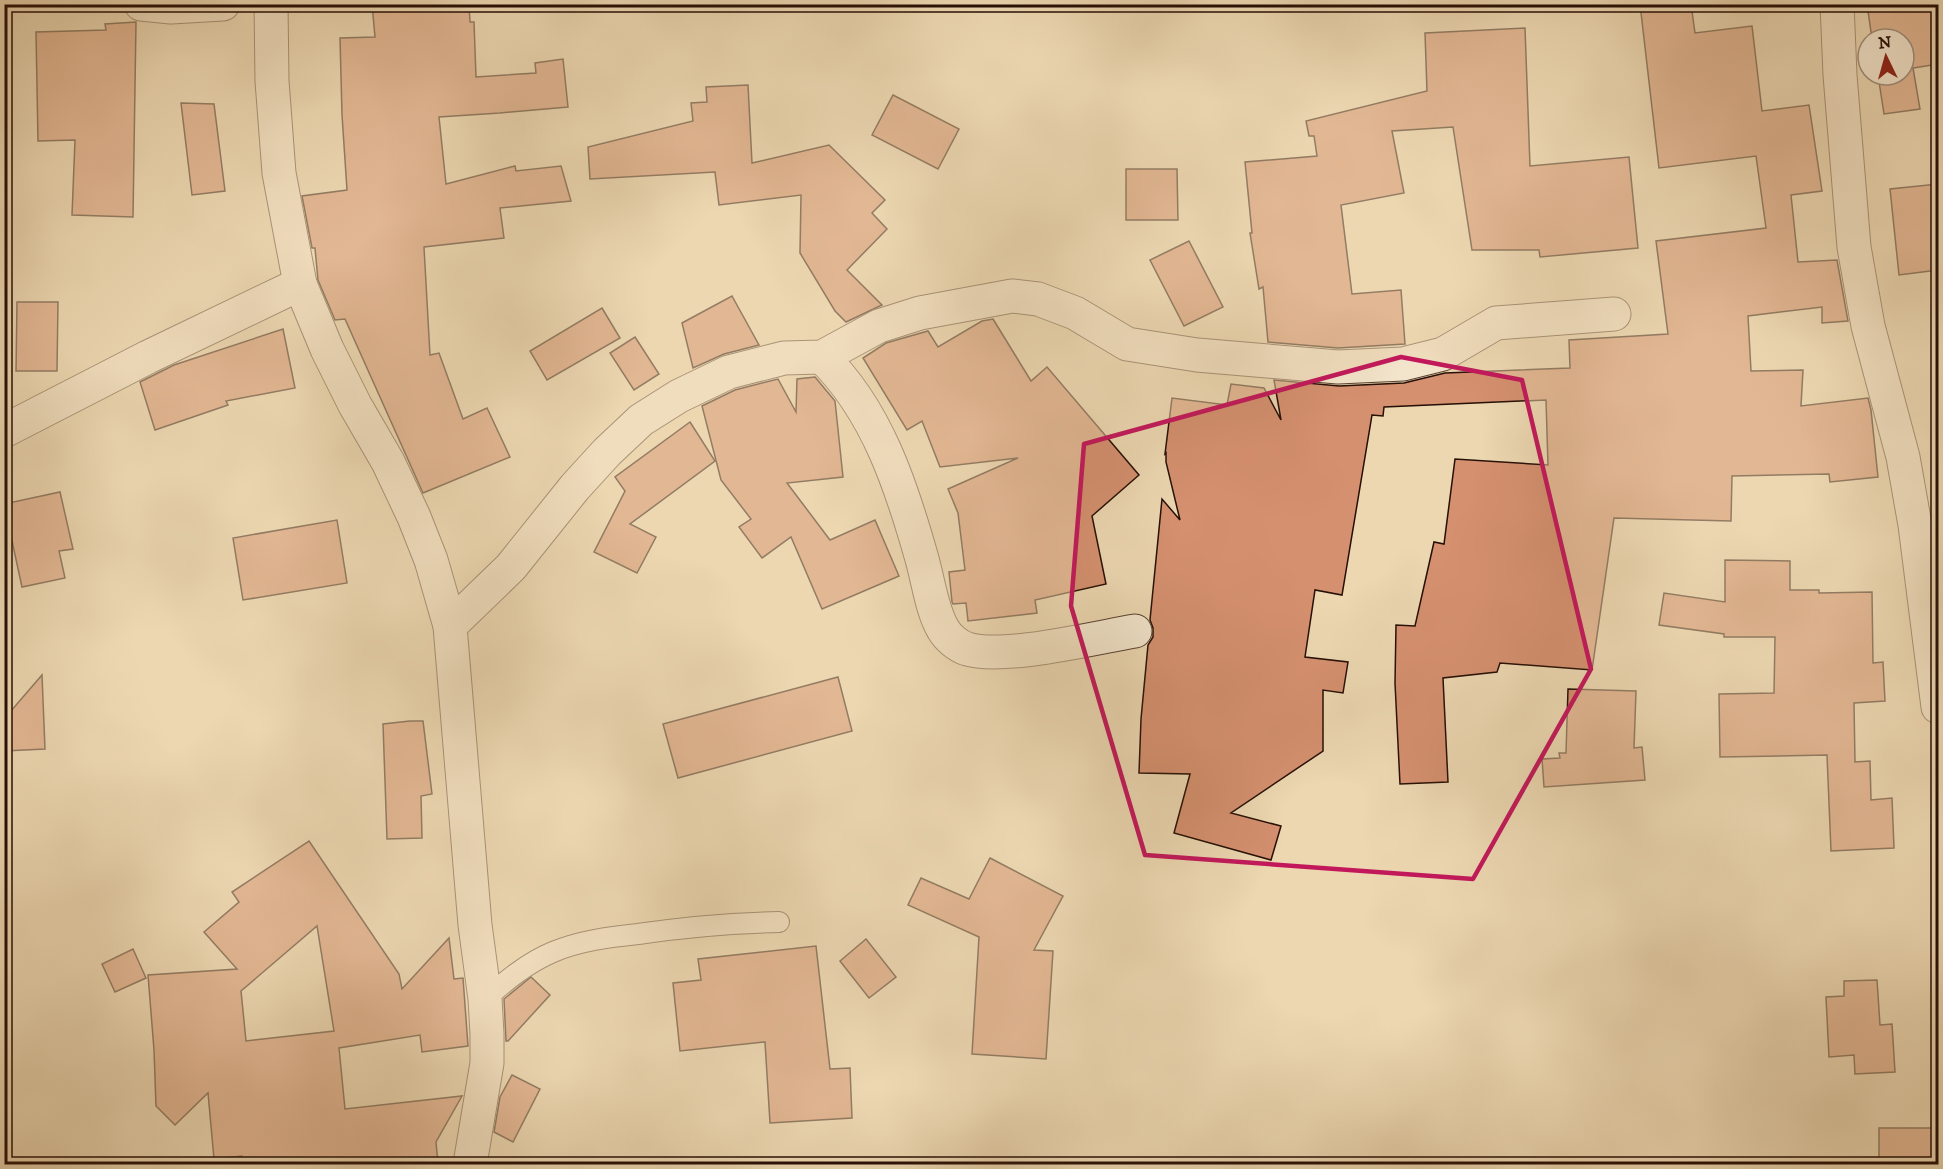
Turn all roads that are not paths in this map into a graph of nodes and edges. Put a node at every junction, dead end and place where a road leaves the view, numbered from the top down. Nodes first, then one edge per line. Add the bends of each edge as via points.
1 (141, 4) edge
2 (223, 4) edge
3 (271, 4) edge
4 (1837, 4) edge
5 (300, 284) junction
6 (1614, 314) dead end
7 (822, 357) junction
8 (4, 431) edge
9 (450, 626) junction
10 (1135, 631) dead end
11 (1938, 706) edge
12 (779, 922) dead end
13 (485, 999) junction
14 (470, 1164) edge

1 - 2 street
3 - 5 street via 279,173
4 - 11 street via 1854,247 1868,326 1903,457
5 - 8 street
5 - 9 street via 327,349 414,517 432,560
6 - 7 street via 1496,323 1443,354 1403,364 1338,367 1197,355 1127,344 1057,304 1012,296 899,319
7 - 9 street via 784,358 729,372 641,420 575,487 511,567
7 - 10 street via 847,384 877,434 914,531 940,623 951,639 968,649 1006,651
9 - 13 street via 475,925
12 - 13 lane via 727,924 595,940 536,960
13 - 14 street via 487,1063

